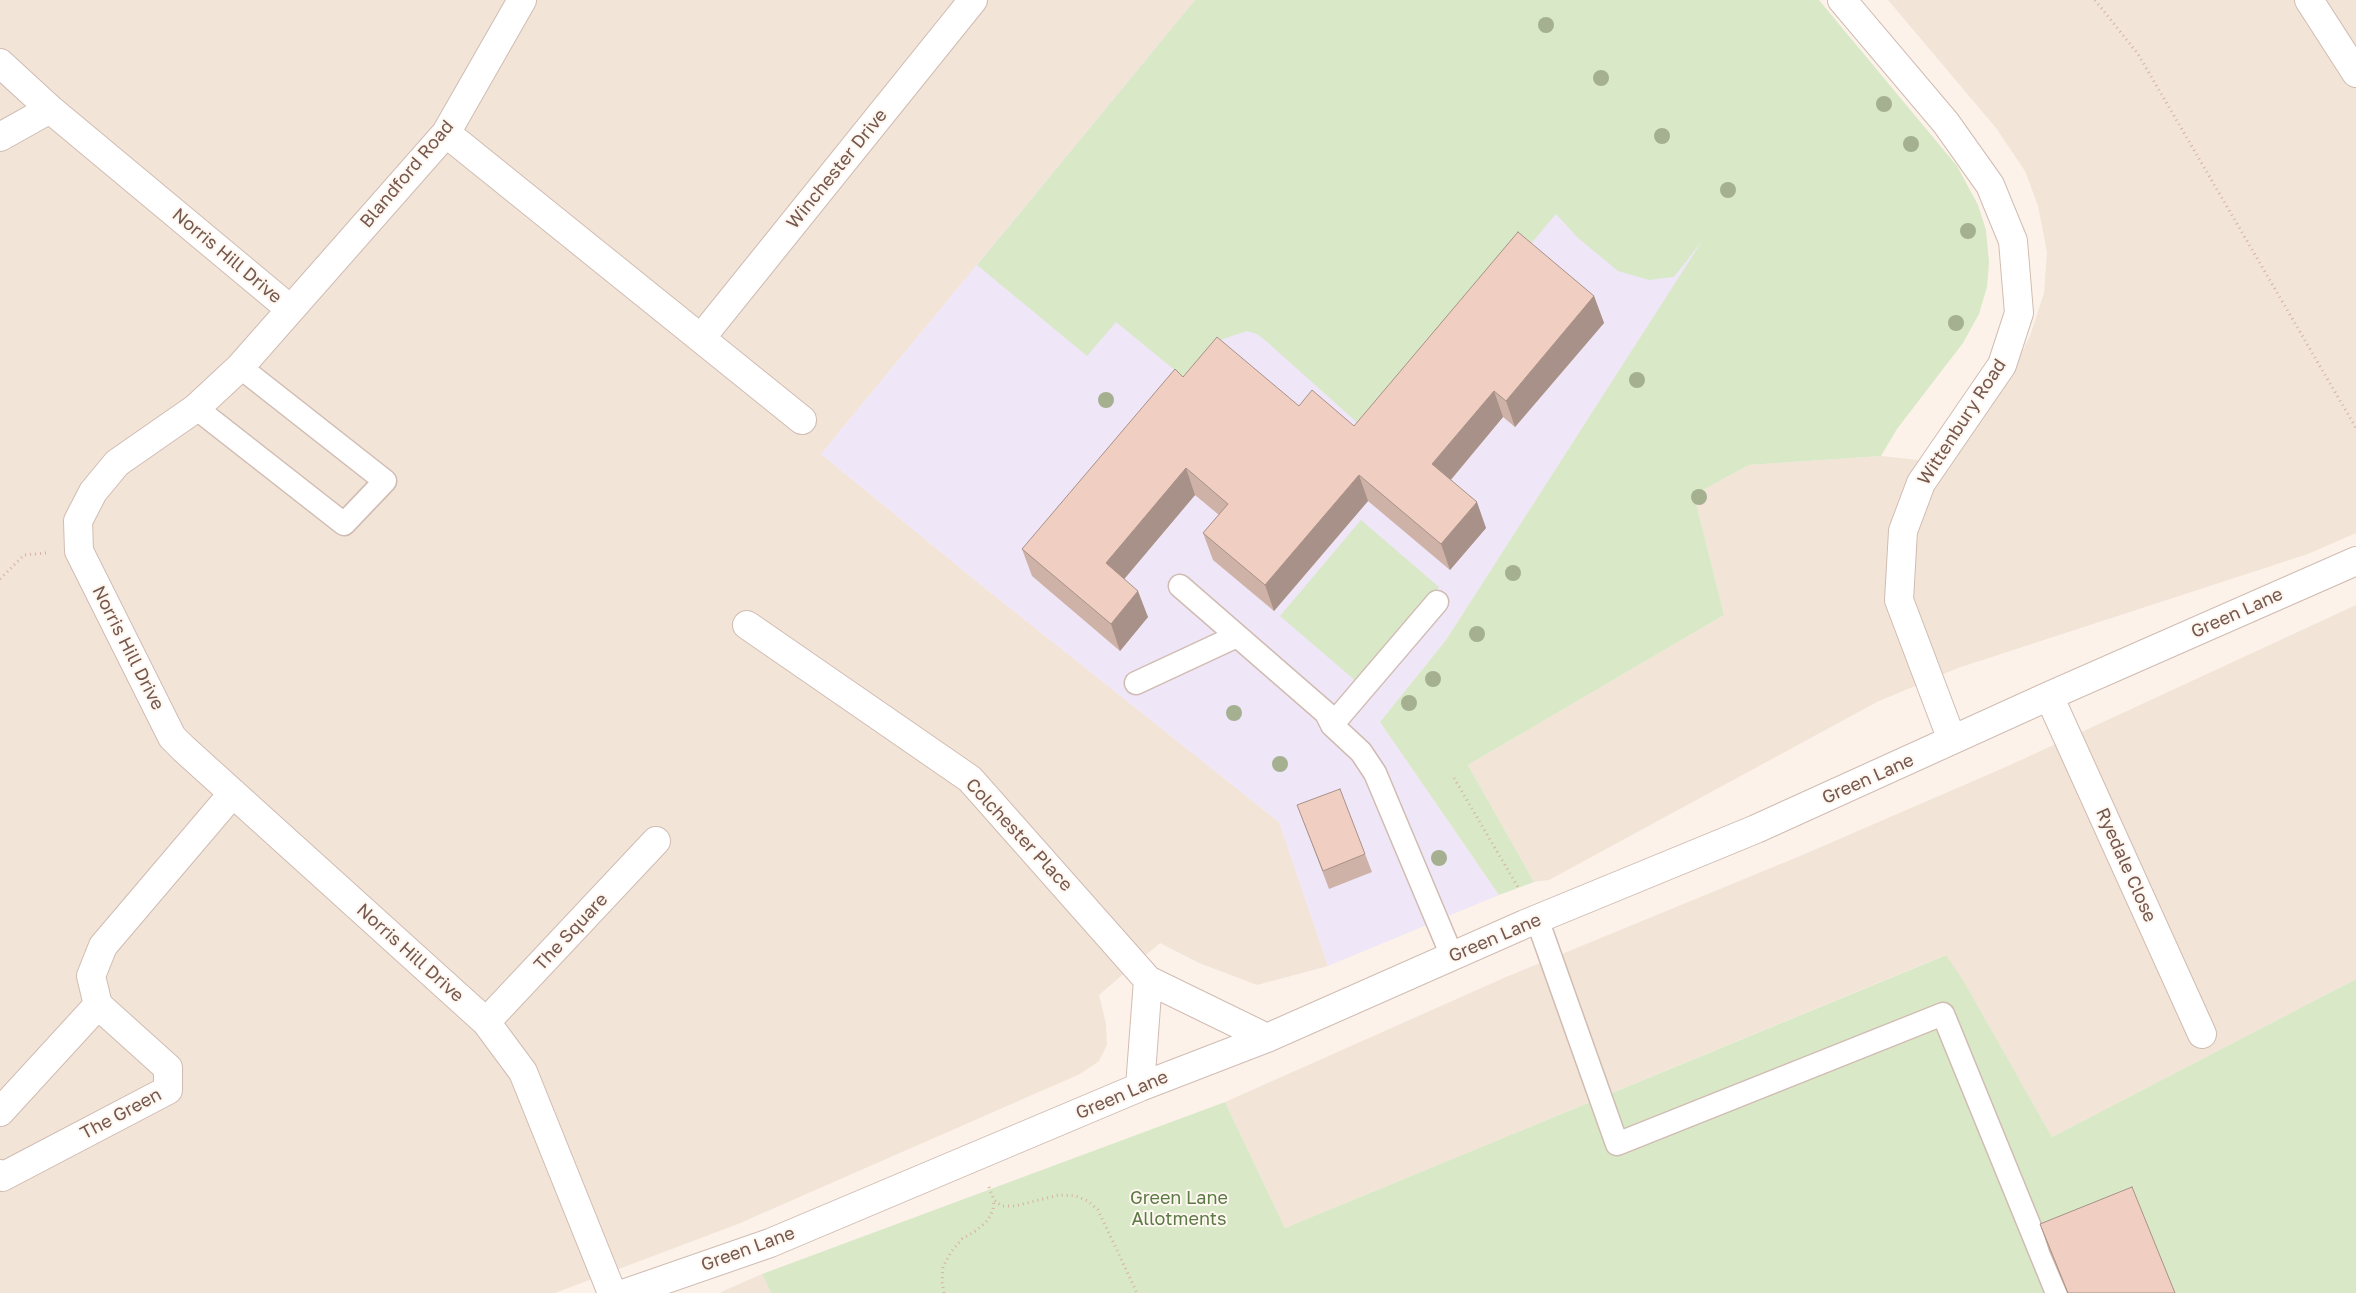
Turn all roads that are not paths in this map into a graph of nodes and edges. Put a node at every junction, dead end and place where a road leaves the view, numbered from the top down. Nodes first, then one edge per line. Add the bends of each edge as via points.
1 (522, 0) edge
2 (972, 0) edge
3 (1842, 0) edge
4 (2309, 0) edge
5 (2353, 60) edge
6 (0, 63) edge
7 (50, 109) junction
8 (446, 133) junction
9 (0, 137) edge
10 (290, 309) junction
11 (701, 338) junction
12 (240, 367) junction
13 (196, 408) junction
14 (802, 420) dead end
15 (2356, 561) edge
16 (1180, 586) dead end
17 (1437, 602) dead end
18 (747, 625) dead end
19 (1237, 636) junction
20 (1136, 683) dead end
21 (2049, 696) junction
22 (1332, 724) junction
23 (1952, 740) junction
24 (233, 793) junction
25 (656, 841) dead end
26 (1537, 919) junction
27 (1452, 956) junction
28 (1148, 980) junction
29 (98, 1005) junction
30 (486, 1022) junction
31 (2202, 1034) dead end
32 (1267, 1038) junction
33 (1140, 1087) junction
34 (0, 1112) edge
35 (0, 1174) edge
36 (612, 1293) edge
37 (626, 1293) edge
38 (2057, 1293) edge

1 - 8 street, Blandford Road
2 - 11 street, Winchester Drive
3 - 23 street, Wittenbury Road via 1946,124 1990,185 2014,241 2019,313 2002,365 1921,483 1903,532 1899,600
4 - 5 street
6 - 7 street, Norris Hill Drive
7 - 9 street
7 - 10 street, Norris Hill Drive
8 - 10 street, Blandford Road
8 - 11 street
10 - 12 street, Norris Hill Drive
11 - 14 street
12 - 13 street, Norris Hill Drive
12 - 13 lane via 385,481 344,524
13 - 24 street, Norris Hill Drive via 117,464 93,492 78,521 79,551 172,736
15 - 21 street, Green Lane
16 - 19 lane
17 - 22 lane
18 - 28 street, Colchester Place via 970,779
19 - 20 lane
19 - 22 lane via 1326,713
21 - 23 street, Green Lane
21 - 31 street, Ryedale Close
22 - 27 lane via 1361,752 1375,773
23 - 26 street, Green Lane via 1756,829
24 - 29 street via 103,946 91,976
24 - 30 street, Norris Hill Drive
25 - 30 street, The Square
26 - 27 street, Green Lane
26 - 38 lane via 1617,1144 1943,1014
27 - 32 street, Green Lane
28 - 32 street, Colchester Place
28 - 33 street
29 - 34 street
29 - 35 street, The Green via 168,1068 168,1090 2,1176
30 - 36 street, Norris Hill Drive via 523,1072
32 - 33 street, Green Lane
33 - 37 street, Green Lane via 770,1243

